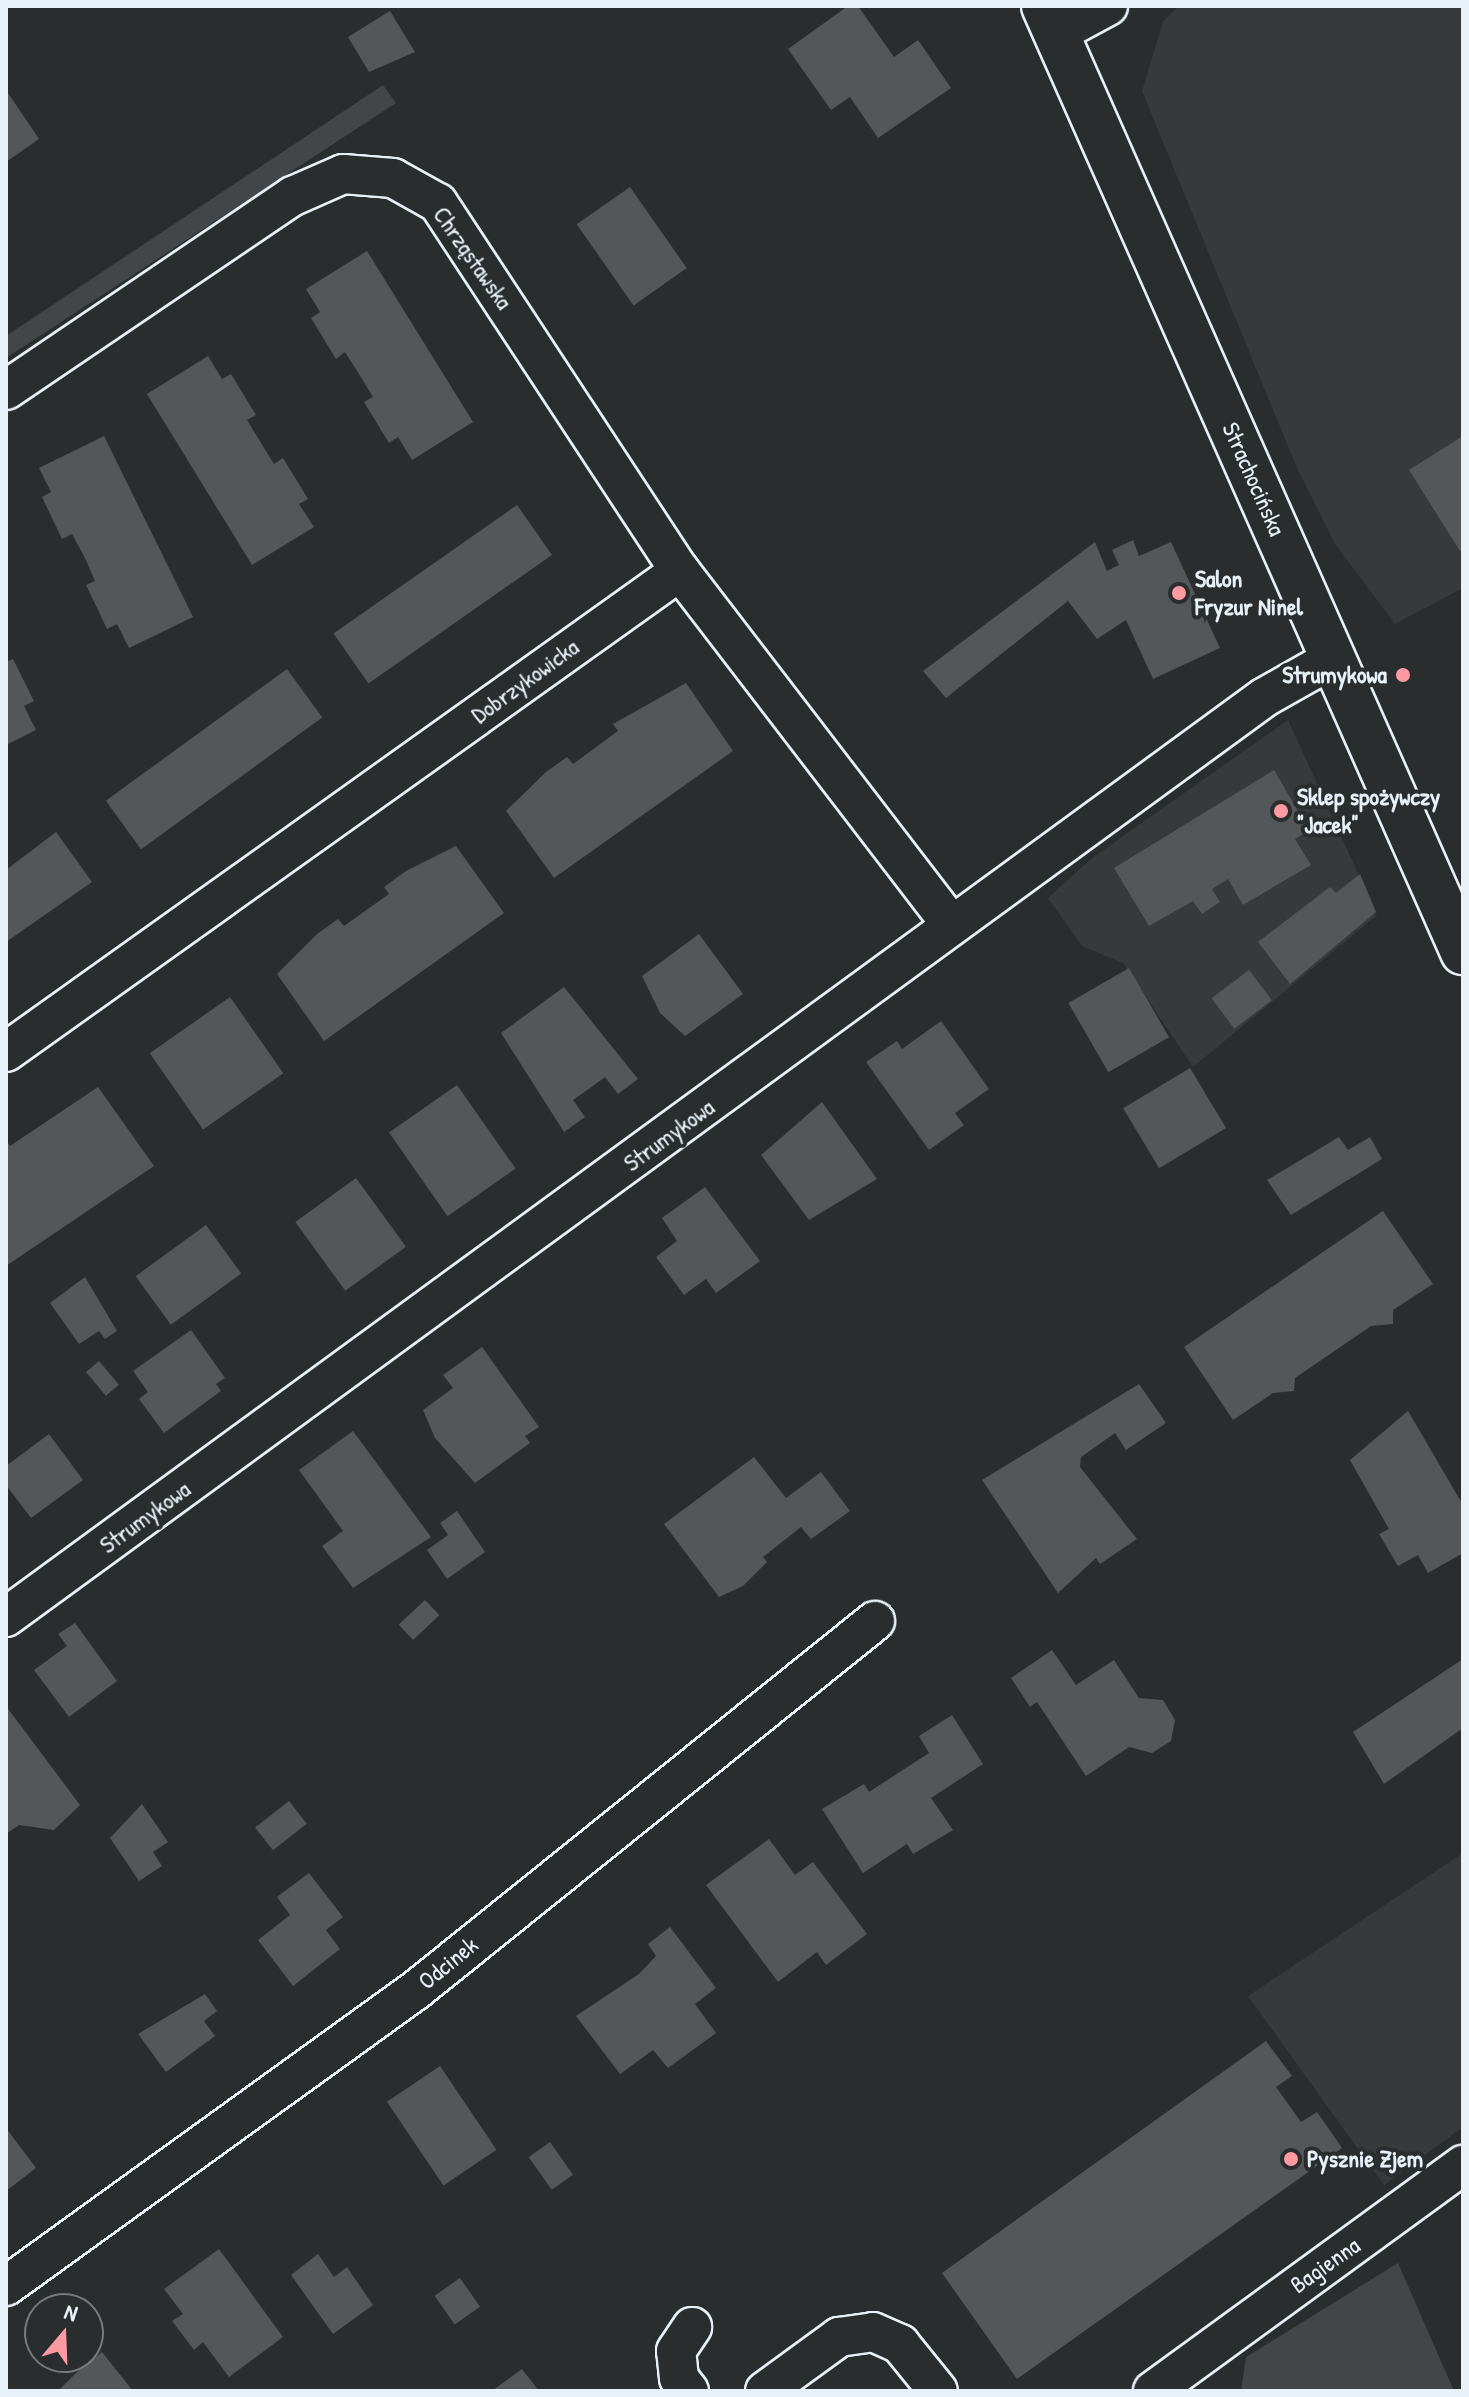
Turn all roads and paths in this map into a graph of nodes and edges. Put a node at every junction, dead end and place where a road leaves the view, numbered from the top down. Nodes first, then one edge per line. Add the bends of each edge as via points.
1 (1108, 6) edge
2 (1050, 20) edge
3 (6, 390) edge
4 (680, 571) junction
5 (1334, 658) junction
6 (952, 925) junction
7 (1463, 952) edge
8 (6, 1052) edge
9 (6, 1617) edge
10 (875, 1621) dead end
11 (1463, 2165) edge
12 (6, 2286) edge
13 (692, 2327) dead end
14 (689, 2391) edge
15 (765, 2391) edge
16 (938, 2391) edge
17 (1153, 2391) edge

1 - 2 street
2 - 5 main road, Strachocińska
3 - 4 street, Chrząstawska via 293,196 343,174 393,178 438,203
4 - 6 street
4 - 8 street, Dobrzykowicka
5 - 6 street, Strumykowa via 1265,697
5 - 7 main road, Strachocińska
6 - 9 street, Strumykowa
10 - 12 street, Odcinek via 416,1990
11 - 17 street, Bagienna
13 - 14 street via 676,2351
15 - 16 street via 839,2337 873,2332 900,2344

